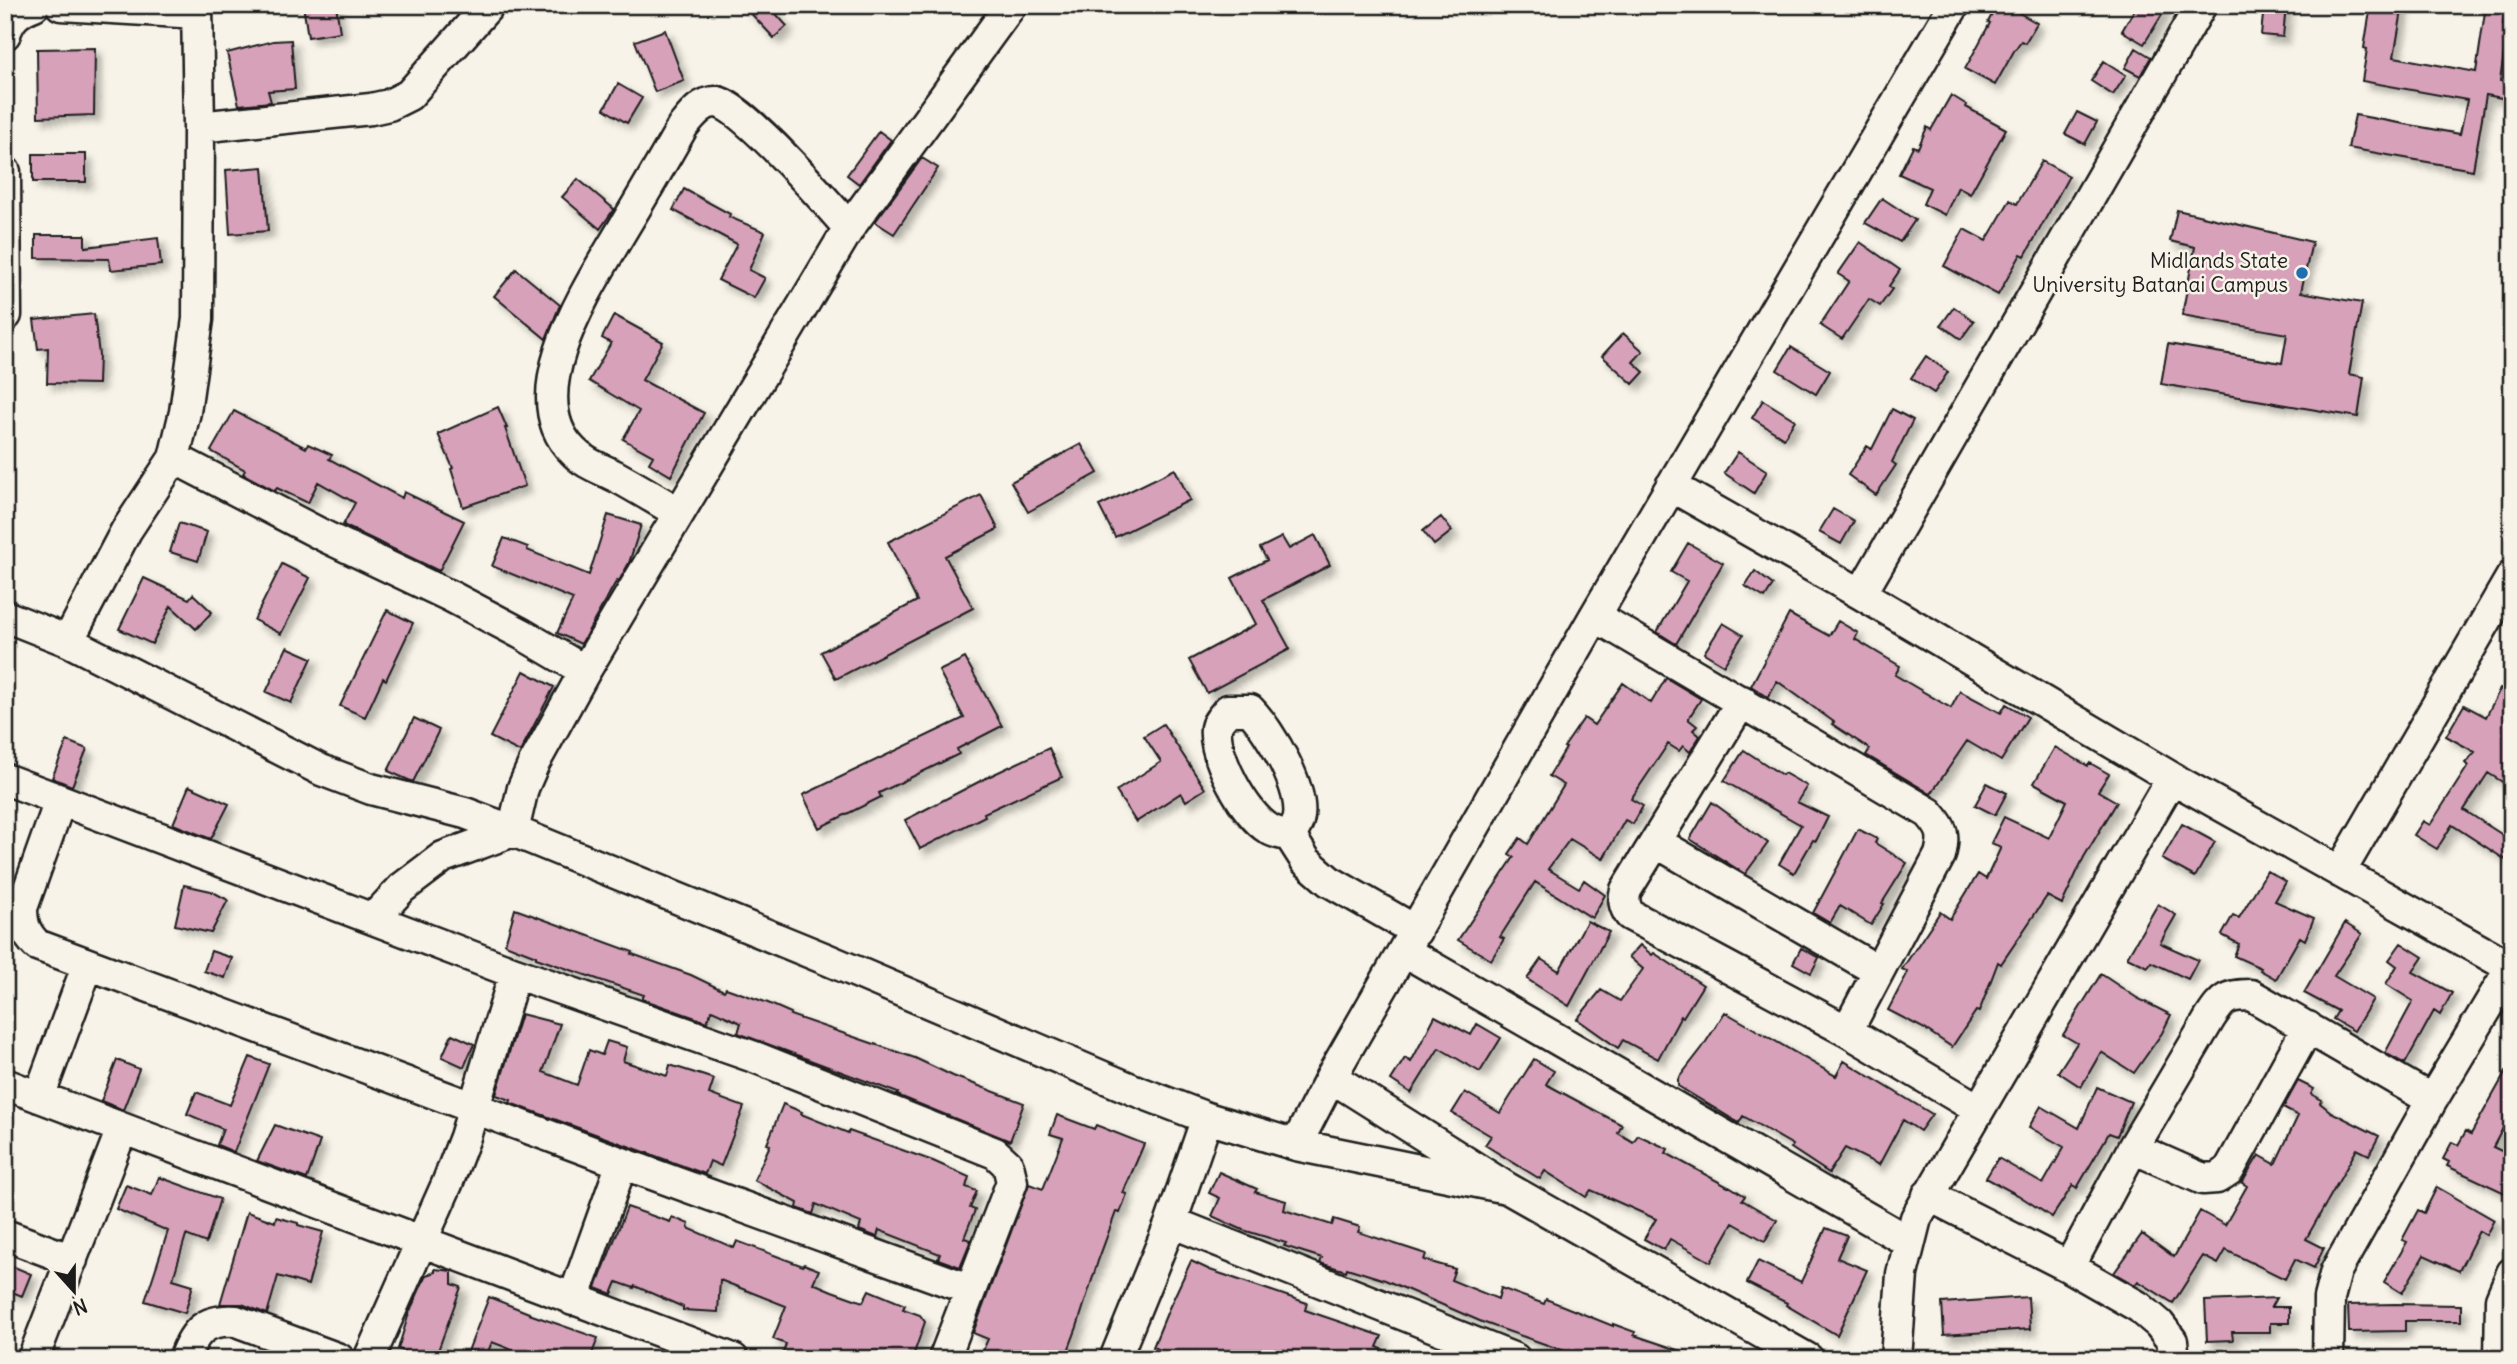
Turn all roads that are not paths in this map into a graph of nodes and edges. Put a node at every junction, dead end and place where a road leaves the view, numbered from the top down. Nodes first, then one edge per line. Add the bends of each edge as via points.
1 (34, 5) edge
2 (61, 5) edge
3 (489, 5) edge
4 (1011, 5) edge
5 (1954, 5) edge
6 (2201, 5) edge
7 (197, 9) edge
8 (5, 34) edge
9 (199, 127) junction
10 (5, 172) edge
11 (5, 183) edge
12 (849, 228) junction
13 (6, 315) edge
14 (174, 458) junction
15 (1671, 486) junction
16 (679, 513) junction
17 (2512, 576) edge
18 (1861, 594) junction
19 (5, 616) edge
20 (1595, 616) junction
21 (68, 641) junction
22 (585, 671) junction
23 (1742, 701) junction
24 (2172, 778) junction
25 (5, 779) edge
26 (60, 800) junction
27 (513, 831) junction
28 (1290, 836) dead end
29 (1656, 842) junction
30 (2340, 872) junction
31 (373, 919) junction
32 (1410, 941) junction
33 (88, 964) junction
34 (2512, 968) edge
35 (1878, 971) junction
36 (514, 973) junction
37 (2308, 1027) junction
38 (1847, 1031) junction
39 (1331, 1077) junction
40 (5, 1084) edge
41 (39, 1097) junction
42 (2432, 1100) junction
43 (474, 1108) junction
44 (1978, 1109) junction
45 (1207, 1118) junction
46 (122, 1129) junction
47 (1297, 1145) junction
48 (2133, 1148) junction
49 (621, 1163) junction
50 (1507, 1188) junction
51 (1928, 1195) junction
52 (1171, 1222) junction
53 (5, 1235) edge
54 (421, 1241) junction
55 (1909, 1242) junction
56 (72, 1260) junction
57 (2069, 1267) junction
58 (2512, 1273) edge
59 (969, 1289) junction
60 (573, 1300) junction
61 (704, 1353) edge
62 (1121, 1357) edge
63 (33, 1359) edge
64 (184, 1359) edge
65 (339, 1359) edge
66 (369, 1359) edge
67 (733, 1359) edge
68 (943, 1359) edge
69 (1515, 1359) edge
70 (1808, 1359) edge
71 (1896, 1359) edge
72 (2174, 1359) edge
73 (2328, 1359) edge
74 (2500, 1359) edge

1 - 8 street via 9,21
2 - 7 street
3 - 9 street via 409,95 389,105
4 - 12 street
5 - 15 street
6 - 18 street
7 - 9 street
9 - 14 street via 198,319
10 - 11 street
11 - 13 street
12 - 16 street
12 - 16 street via 731,108 716,102 699,107 683,126 573,318 552,395 553,414 572,451
14 - 21 street via 126,531
14 - 22 street via 452,597
15 - 18 street
15 - 20 street
16 - 22 street
17 - 30 street
18 - 24 street
19 - 21 street
20 - 23 street
20 - 32 street
21 - 27 street via 321,769 371,789 465,813
22 - 27 street via 533,765
23 - 29 street
23 - 35 street via 1929,813 1939,824 1944,839 1940,855
24 - 30 street
24 - 44 street
25 - 26 street
26 - 31 street
26 - 33 street via 22,908 22,922 37,945
27 - 31 street via 443,858 401,888
27 - 45 street
28 - 32 street via 1306,861
29 - 35 street
29 - 38 street via 1623,898 1630,915
30 - 34 street
31 - 36 street
32 - 39 street
32 - 55 street
33 - 41 street
33 - 43 street
34 - 42 street
35 - 38 street
36 - 43 street
36 - 59 street via 757,1058 995,1153 1008,1165 1012,1182
37 - 42 street
37 - 48 street via 2251,995 2233,995 2221,1001
37 - 48 street via 2229,1170 2217,1178 2203,1179
38 - 44 street
39 - 47 street
39 - 50 street
40 - 41 street
41 - 46 street
42 - 73 street via 2336,1271 2329,1298
43 - 49 street
43 - 54 street
44 - 51 street
45 - 47 street
45 - 52 street
46 - 54 street
46 - 56 street
47 - 50 street
48 - 57 street
49 - 59 street
49 - 60 street
50 - 70 street
51 - 55 street
51 - 57 street
52 - 62 street
52 - 69 street
53 - 56 street
54 - 60 street
54 - 66 street
55 - 71 street
56 - 63 street
57 - 72 street via 2139,1307 2159,1324 2172,1342
58 - 74 street via 2501,1299
59 - 68 street
60 - 61 street
61 - 67 street
64 - 65 street via 191,1341 219,1320 236,1321

